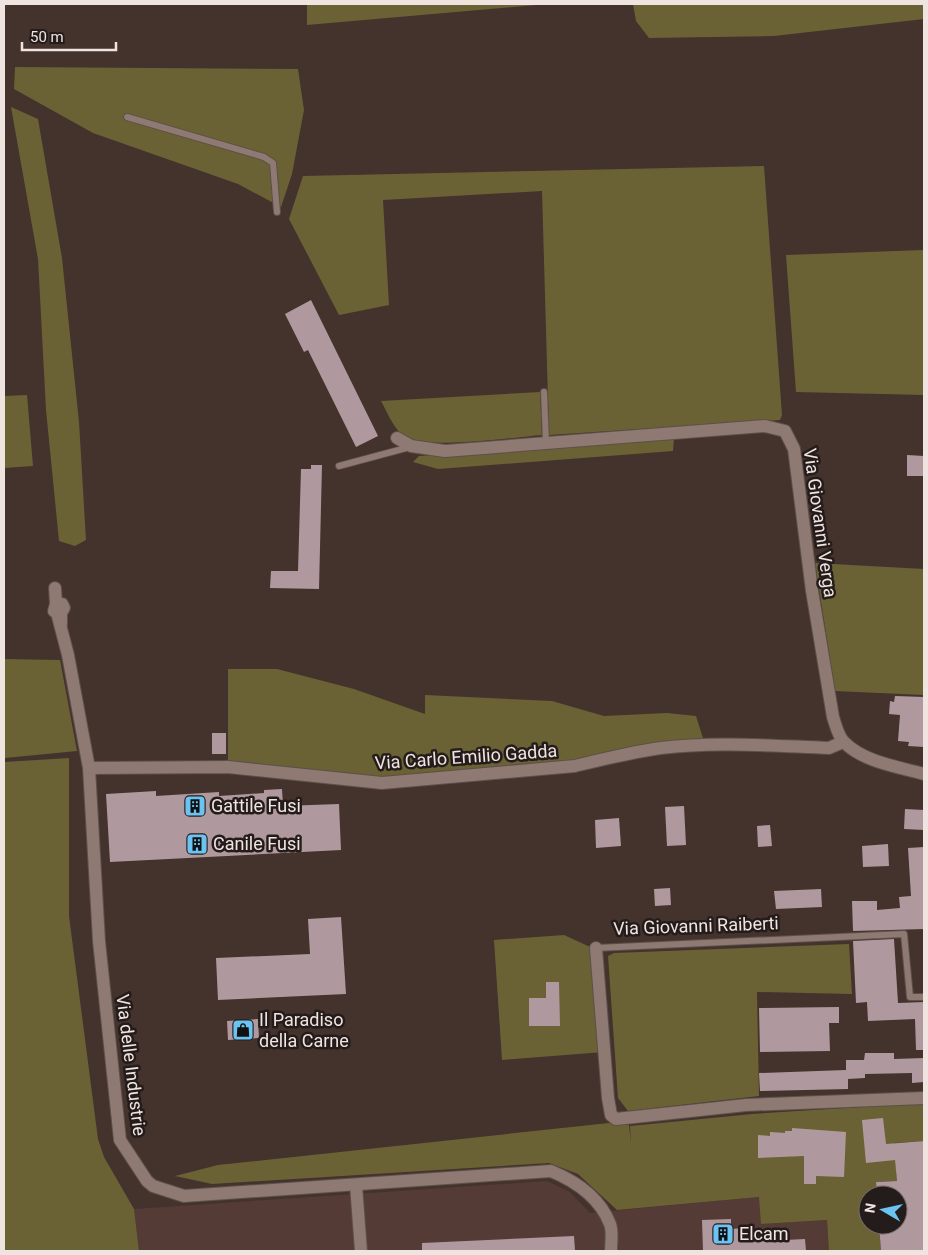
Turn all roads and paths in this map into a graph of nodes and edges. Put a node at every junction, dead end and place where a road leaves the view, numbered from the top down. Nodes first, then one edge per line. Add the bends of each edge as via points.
1 (127, 117) dead end
2 (277, 212) dead end
3 (544, 392) dead end
4 (397, 438) dead end
5 (546, 443) junction
6 (411, 446) junction
7 (339, 466) dead end
8 (58, 606) dead end
9 (844, 742) junction
10 (89, 768) junction
11 (924, 774) edge
12 (596, 948) joint
13 (924, 997) edge
14 (924, 1098) edge
15 (356, 1185) junction
16 (361, 1251) edge
17 (611, 1251) edge

1 - 2 lane via 264,157 273,163
3 - 5 lane
4 - 6 street, Via Giovanni Verga
5 - 6 street, Via Giovanni Verga via 445,451
5 - 9 street, Via Giovanni Verga via 765,426 786,431 794,449 812,591 833,717
6 - 7 lane
8 - 10 street, Via delle Industrie
9 - 10 street, Via Carlo Emilio Gadda via 829,748 706,745 662,748 575,766 382,783 228,767
9 - 11 street via 864,756
10 - 15 street, Via delle Industrie via 99,941 120,1140 138,1169 153,1186 184,1196
12 - 13 lane, Via Giovanni Raiberti via 904,934 910,997
12 - 14 street, Via Giovanni Raiberti via 608,1098 611,1115 616,1119 746,1104
15 - 16 street
15 - 17 street, Via delle Industrie via 551,1171 574,1181 594,1199 610,1225

